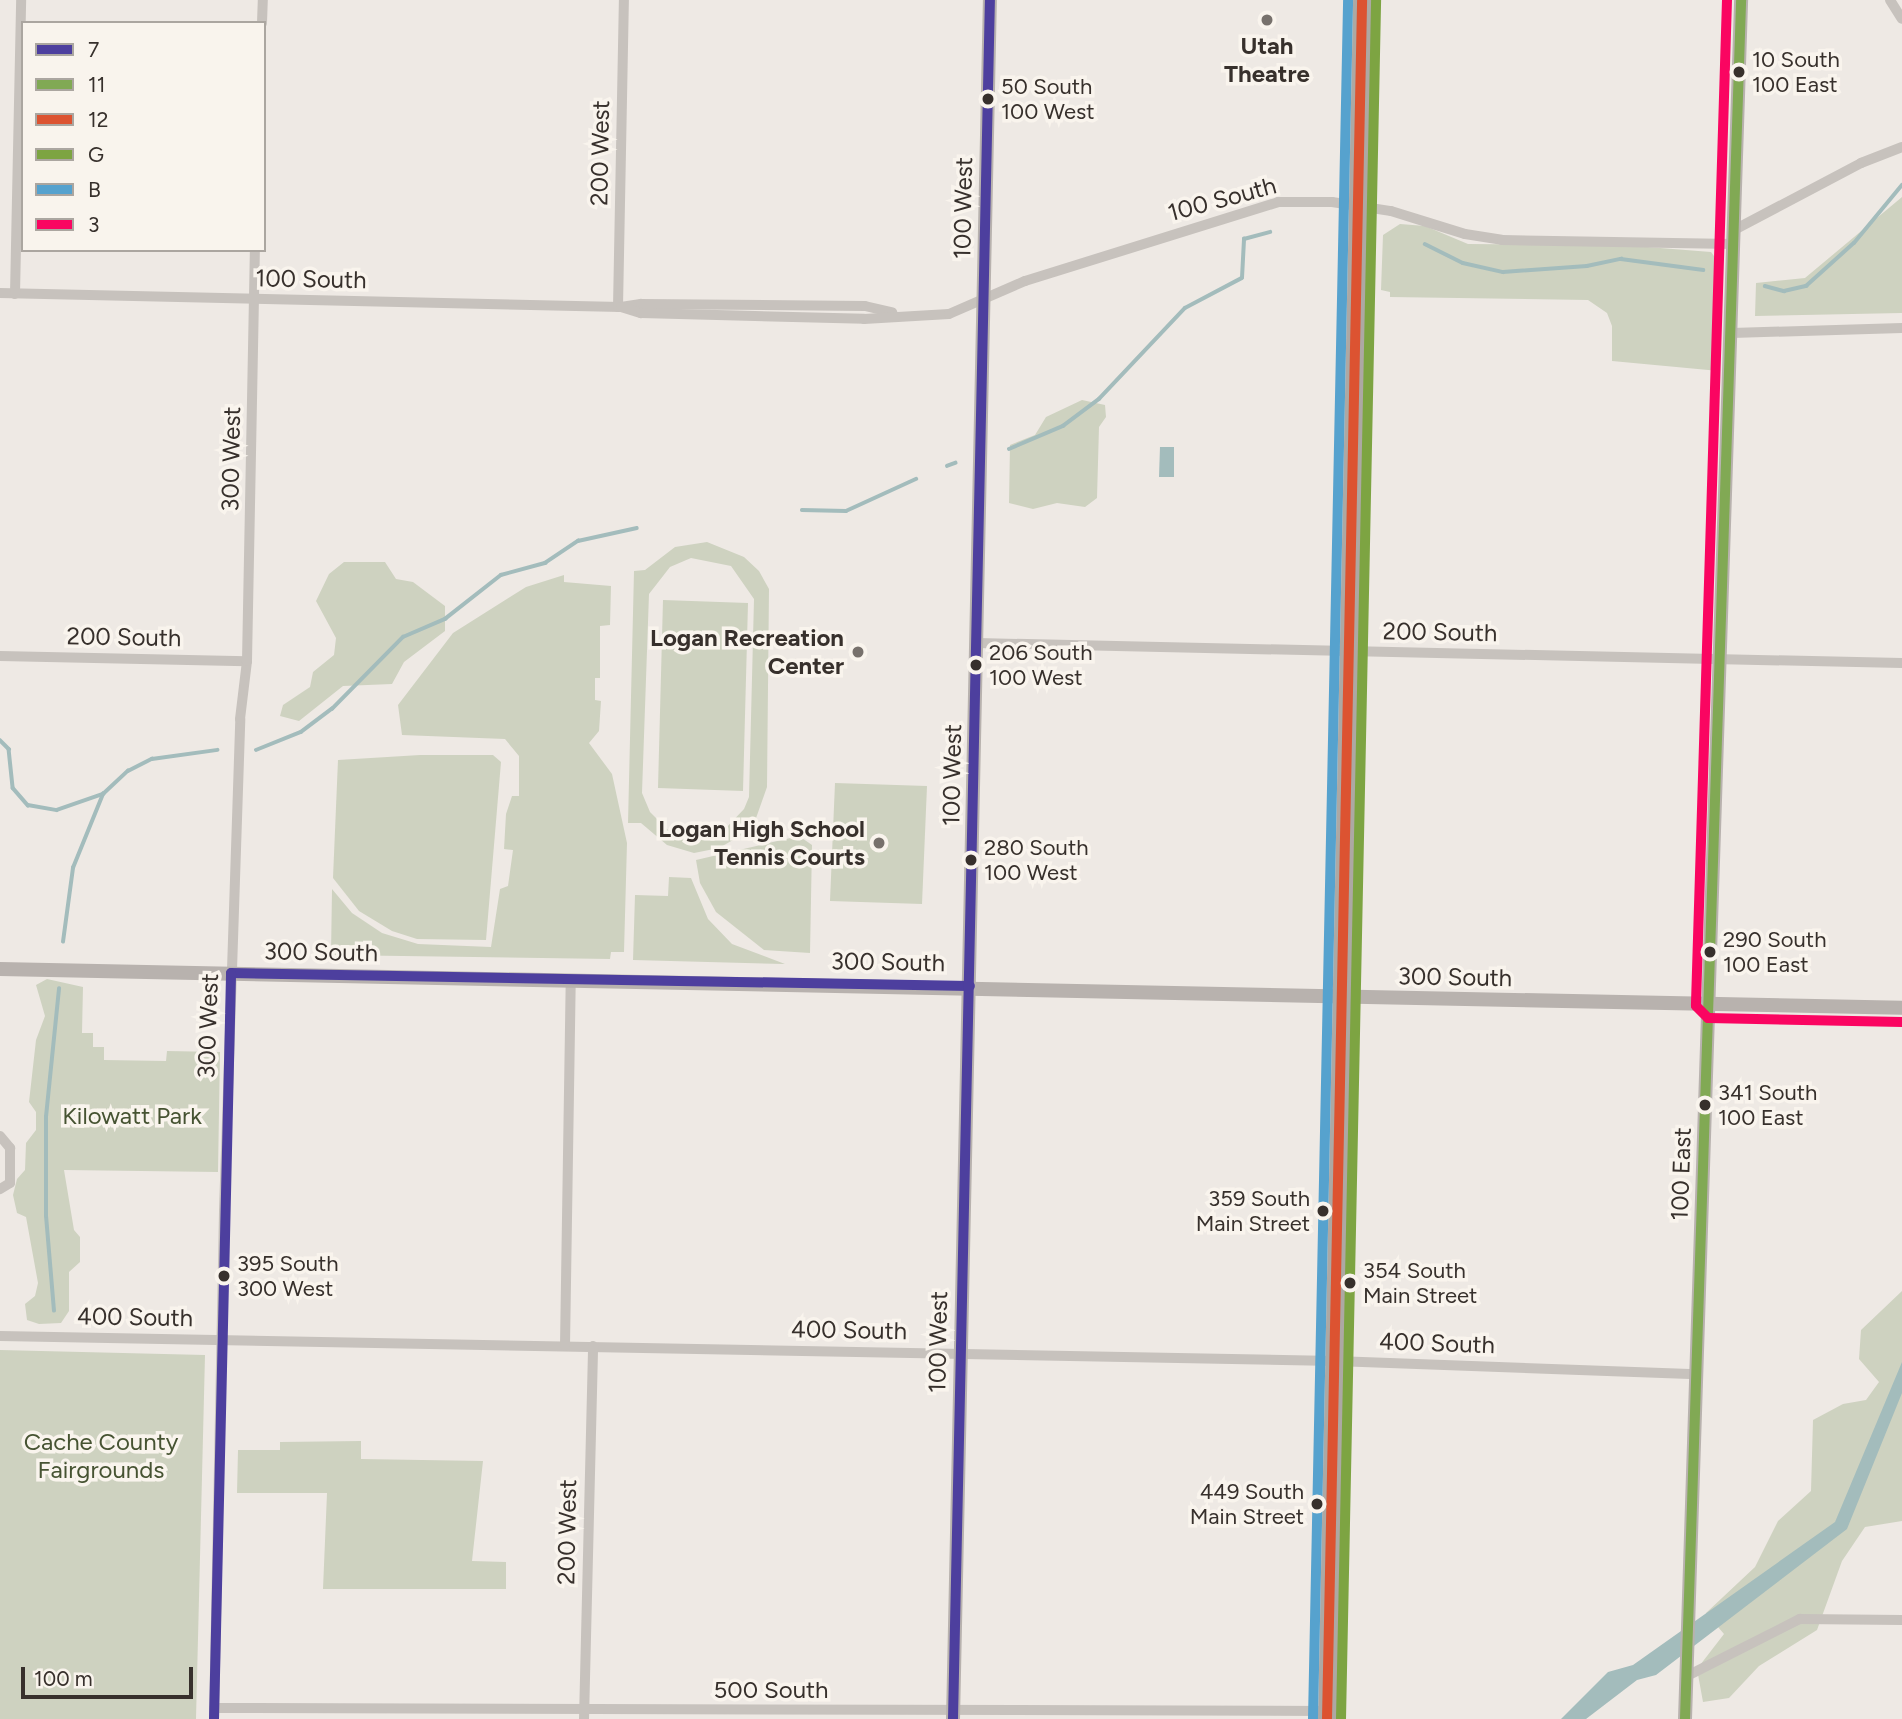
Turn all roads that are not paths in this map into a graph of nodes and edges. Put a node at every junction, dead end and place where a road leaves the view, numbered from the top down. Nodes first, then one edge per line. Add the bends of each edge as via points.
1 (21, 0) edge
2 (263, 0) edge
3 (624, 0) edge
4 (990, 0) edge
5 (1362, 0) edge
6 (1741, 0) edge
7 (1890, 0) edge
8 (1902, 19) edge
9 (262, 21) edge
10 (1902, 147) edge
11 (1357, 205) junction
12 (1733, 244) junction
13 (255, 252) edge
14 (0, 293) edge
15 (15, 294) junction
16 (254, 299) junction
17 (984, 300) junction
18 (620, 307) junction
19 (1732, 328) junction
20 (1902, 328) edge
21 (977, 643) junction
22 (1349, 651) junction
23 (0, 656) edge
24 (1722, 659) junction
25 (247, 661) junction
26 (1902, 663) edge
27 (0, 969) edge
28 (231, 974) junction
29 (571, 979) junction
30 (970, 986) junction
31 (1343, 997) junction
32 (1710, 1004) junction
33 (1902, 1009) edge
34 (0, 1136) edge
35 (0, 1189) edge
36 (0, 1336) edge
37 (221, 1339) junction
38 (565, 1346) junction
39 (593, 1346) junction
40 (960, 1353) junction
41 (1335, 1361) junction
42 (1698, 1374) junction
43 (1902, 1620) edge
44 (1685, 1677) junction
45 (952, 1713) edge
46 (214, 1714) edge
47 (584, 1715) edge
48 (1327, 1715) edge
49 (1685, 1719) edge

1 - 15 street
2 - 9 street
3 - 18 street, 200 West
4 - 17 street, 100 West
5 - 11 highway
6 - 12 street, 100 East
7 - 8 street
10 - 12 street via 1850,168
11 - 12 street, 100 South via 1502,240
11 - 17 street, 100 South via 1260,206 1025,281
11 - 22 highway
12 - 19 street, 100 East
13 - 16 street, 300 West
14 - 15 street, 100 South
15 - 16 street, 100 South
16 - 18 street, 100 South
16 - 25 street, 300 West
17 - 18 street, 100 South via 949,314 899,314 865,306
17 - 21 street, 100 West
19 - 20 street
19 - 24 street, 100 East
21 - 22 street, 200 South
21 - 30 street, 100 West
22 - 24 street, 200 South
22 - 31 highway
23 - 25 street, 200 South
24 - 26 street, 200 South
24 - 32 street, 100 East
25 - 28 street, 300 West via 240,719
27 - 28 street, 300 South
28 - 29 street, 300 South
28 - 37 street, 300 West
29 - 30 street, 300 South
29 - 38 street
30 - 31 street, 300 South
30 - 40 street, 100 West
31 - 32 street, 300 South
31 - 41 highway
32 - 33 street, 300 South
32 - 42 street, 100 East
34 - 35 street via 10,1148 10,1183
36 - 37 street, 400 South
37 - 38 street, 400 South
37 - 46 street, 300 West
38 - 39 street, 400 South
39 - 40 street, 400 South
39 - 47 street, 200 West
40 - 41 street, 400 South
40 - 45 street, 100 West
41 - 42 street, 400 South
41 - 48 highway
42 - 44 street, 100 East
43 - 44 street via 1800,1619
44 - 49 street, 100 East
45 - 47 street, 500 South
45 - 48 street, 500 South
46 - 47 street, 500 South

